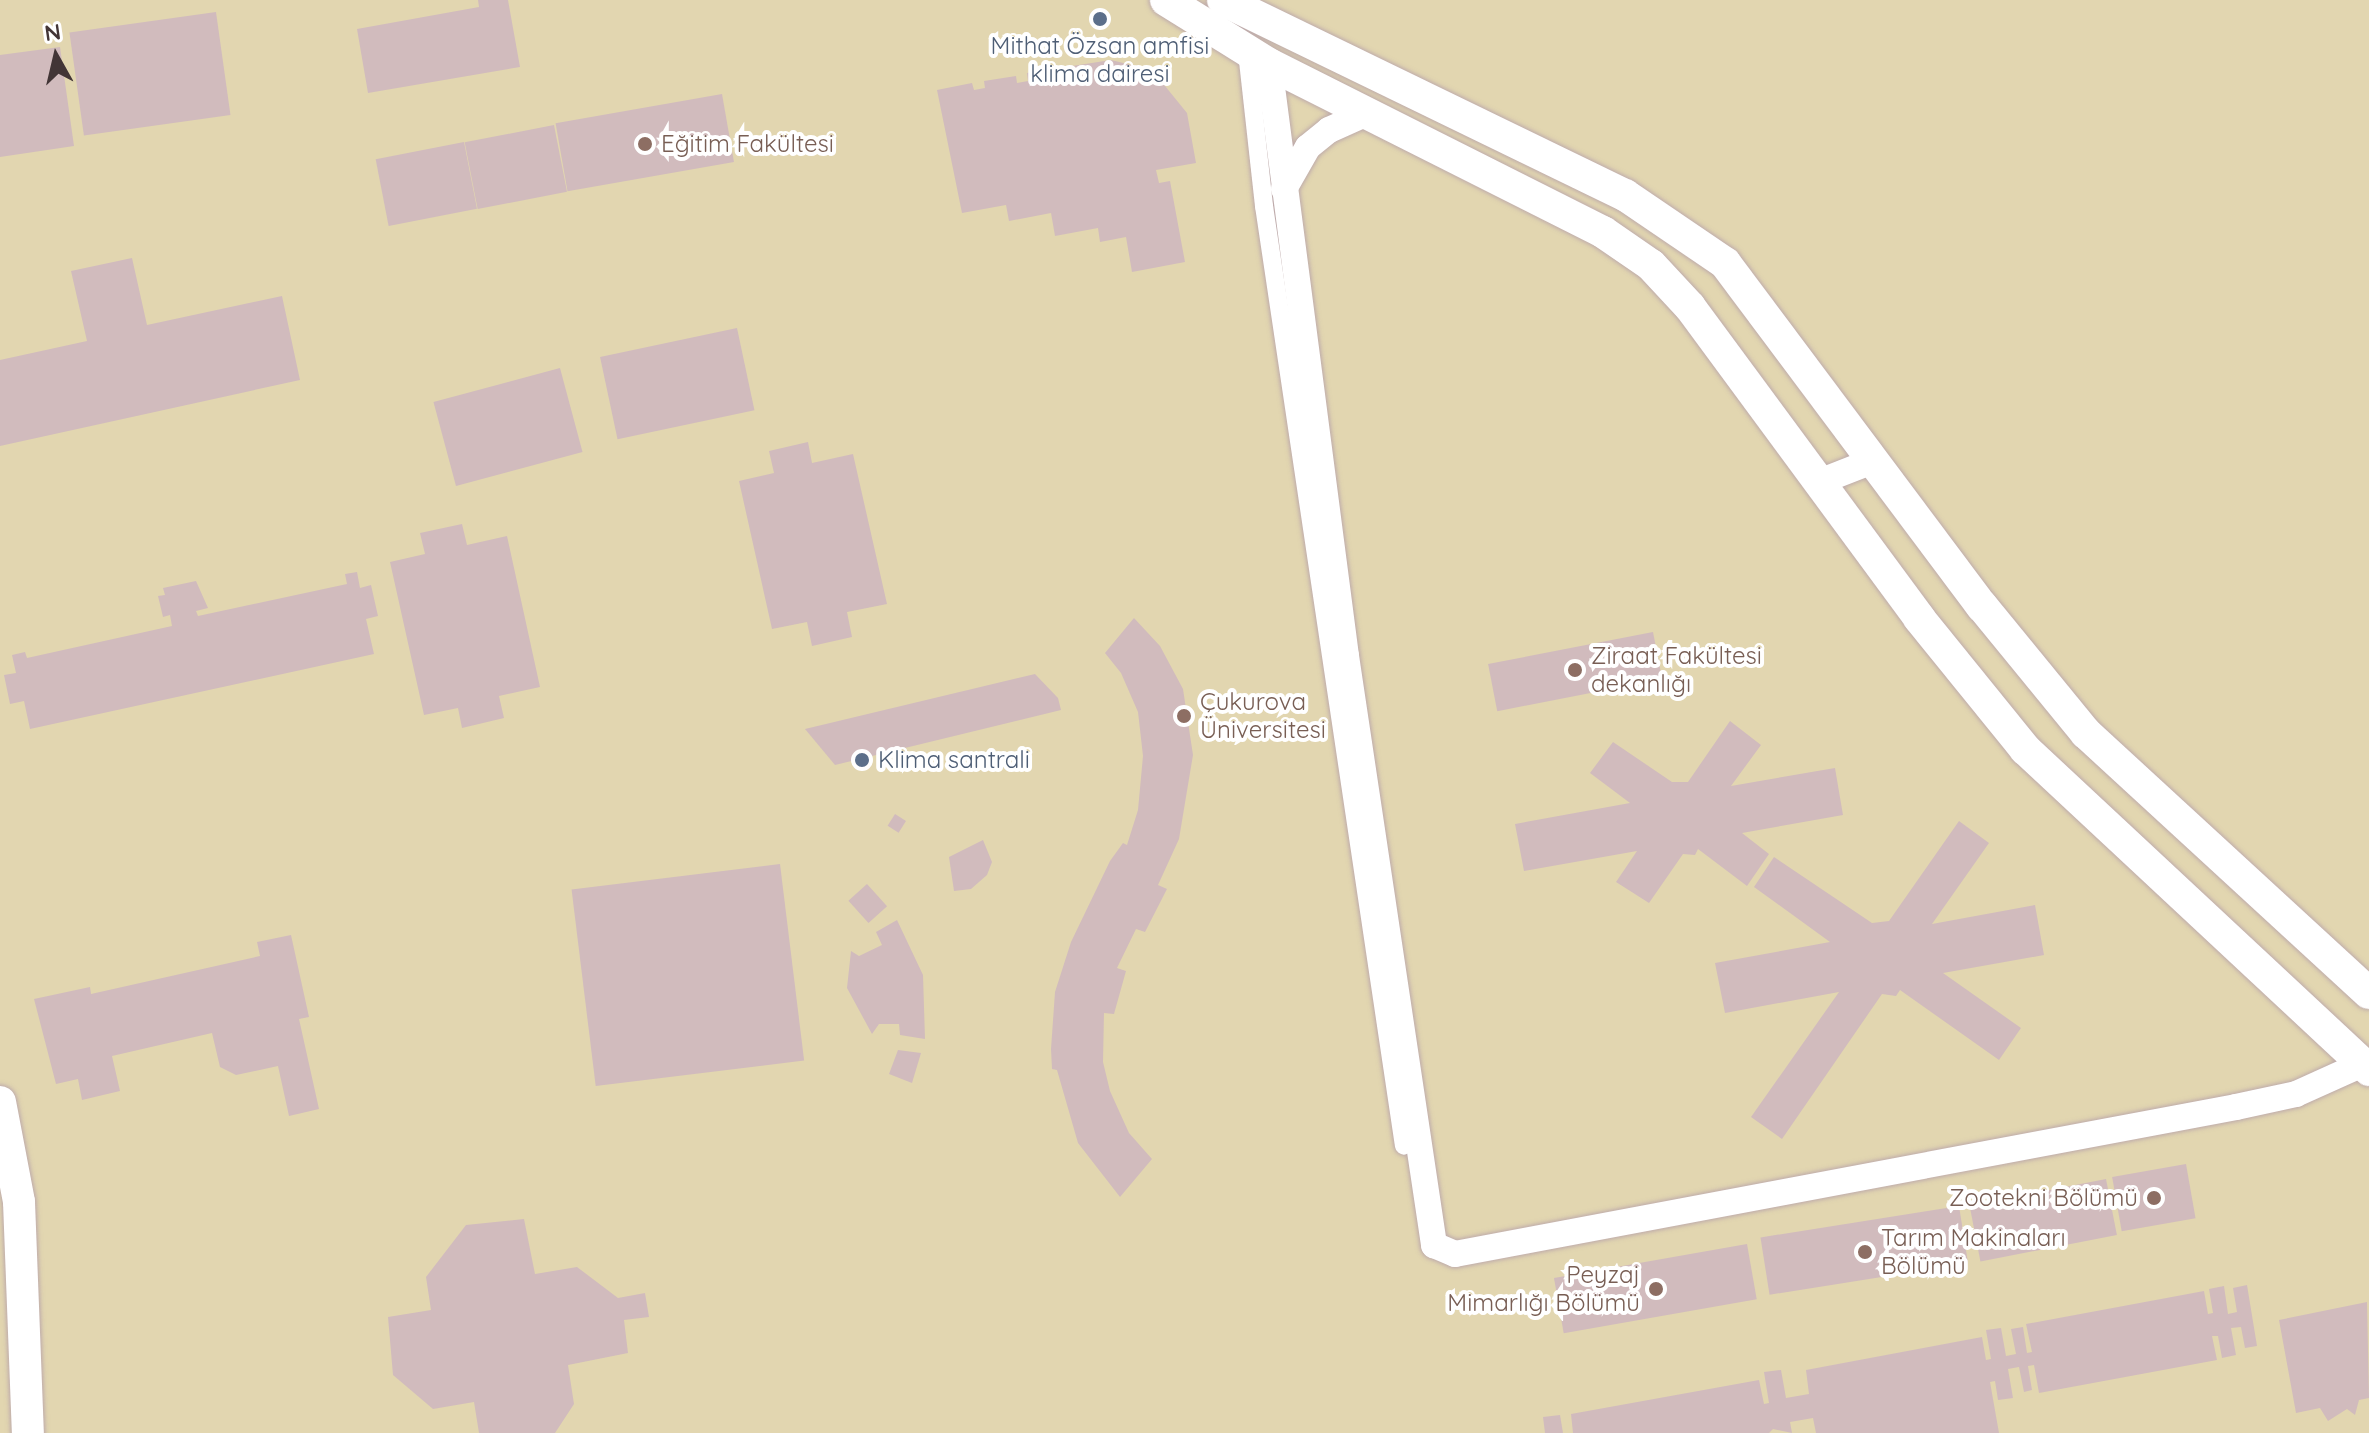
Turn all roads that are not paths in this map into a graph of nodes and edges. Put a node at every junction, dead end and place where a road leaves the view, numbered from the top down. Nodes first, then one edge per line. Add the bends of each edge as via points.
1 (1166, 0) edge
2 (1223, 0) edge
3 (1258, 58) junction
4 (1365, 114) junction
5 (1284, 189) junction
6 (1875, 460) junction
7 (1819, 482) junction
8 (2369, 993) edge
9 (2367, 1065) edge
10 (0, 1102) edge
11 (1404, 1146) dead end
12 (28, 1433) edge

1 - 3 street
2 - 6 street via 1625,195 1725,263
3 - 4 street
3 - 5 street
3 - 11 street via 1264,206
4 - 5 street via 1329,130 1308,147
4 - 7 street via 1603,232 1651,265 1690,307
5 - 9 street via 1434,1245 1455,1254 2236,1107 2296,1094
6 - 7 street
6 - 8 street via 1982,606 2086,733
7 - 9 street via 2025,749
10 - 12 street via 19,1202

